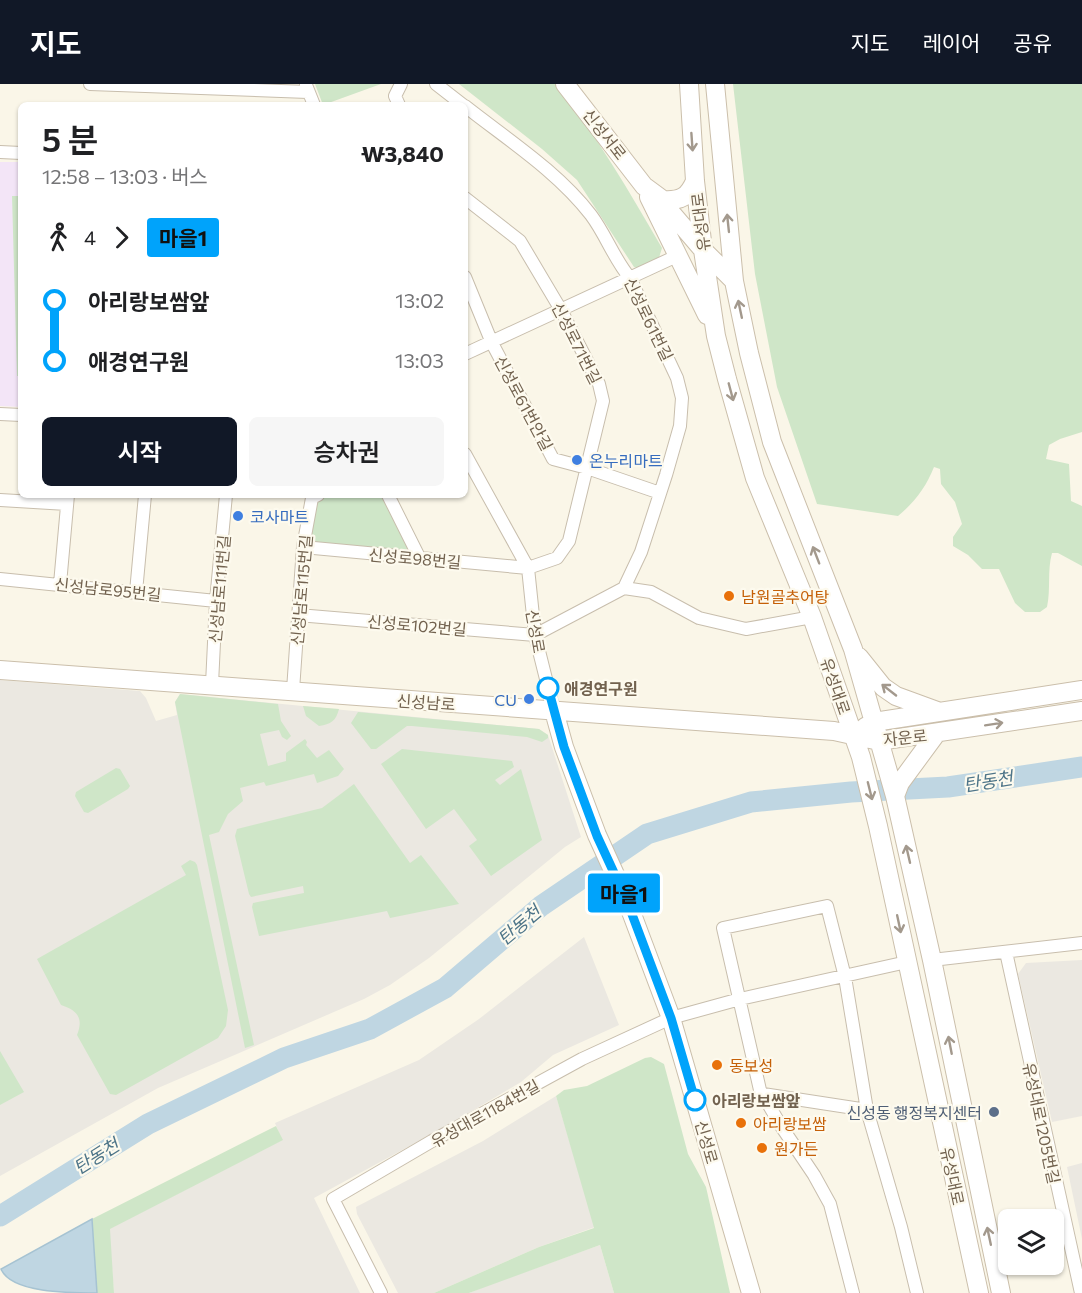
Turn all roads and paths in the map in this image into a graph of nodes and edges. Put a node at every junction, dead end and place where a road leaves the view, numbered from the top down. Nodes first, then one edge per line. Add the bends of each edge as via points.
1 (90, 84) edge
2 (400, 84) edge
3 (436, 84) edge
4 (565, 84) edge
5 (689, 84) edge
6 (715, 84) edge
7 (159, 86) edge
8 (307, 88) edge
9 (313, 102) edge
10 (398, 102) edge
11 (459, 102) edge
12 (468, 109) edge
13 (0, 152) edge
14 (18, 153) edge
15 (695, 181) junction
16 (644, 186) junction
17 (468, 200) edge
18 (663, 200) junction
19 (679, 255) junction
20 (704, 258) junction
21 (630, 278) junction
22 (734, 281) junction
23 (468, 284) edge
24 (561, 310) junction
25 (716, 336) junction
26 (492, 343) junction
27 (468, 353) edge
28 (0, 414) edge
29 (18, 415) edge
30 (468, 458) edge
31 (587, 468) junction
32 (660, 493) junction
33 (145, 498) edge
34 (226, 498) edge
35 (312, 498) edge
36 (390, 498) edge
37 (0, 500) edge
38 (68, 500) edge
39 (303, 547) junction
40 (420, 559) junction
41 (528, 568) junction
42 (0, 579) edge
43 (60, 584) junction
44 (624, 588) junction
45 (136, 592) junction
46 (216, 601) junction
47 (298, 615) junction
48 (812, 617) junction
49 (535, 635) junction
50 (853, 649) junction
51 (0, 670) edge
52 (212, 684) junction
53 (293, 690) junction
54 (1082, 690) edge
55 (554, 711) junction
56 (1082, 711) edge
57 (940, 712) junction
58 (874, 722) junction
59 (853, 734) junction
60 (936, 734) junction
61 (881, 748) junction
62 (895, 796) junction
63 (1082, 943) edge
64 (1006, 952) junction
65 (932, 960) junction
66 (907, 962) junction
67 (844, 977) junction
68 (740, 999) junction
69 (671, 1018) junction
70 (763, 1094) junction
71 (867, 1110) junction
72 (381, 1293) edge
73 (751, 1293) edge
74 (853, 1293) edge
75 (917, 1293) edge
76 (979, 1293) edge
77 (1001, 1293) edge
78 (1081, 1293) edge

1 - 7 street
2 - 10 street via 395,96
3 - 11 street, 신성로61번길
4 - 16 main road, 신성서로
5 -> 15 main road, 유성대로
22 -> 6 main road, 유성대로
7 - 8 street
8 - 9 street
12 - 21 street, 신성로61번길 via 544,167 590,214
13 - 14 street
15 - 18 main road via 682,199
15 - 20 main road, 유성대로
16 - 18 main road
16 - 19 main road
17 - 24 street, 신성로71번길 via 520,241
18 - 20 main road
19 - 20 main road
19 - 21 street
19 - 25 main road
20 - 22 main road
20 - 25 main road, 유성대로
21 - 24 street
21 - 32 street, 신성로61번길 via 677,378 682,398 680,426
50 -> 22 main road, 유성대로 via 772,442
23 - 26 street, 신성로61번안길
24 - 26 street
24 - 31 street, 신성로71번길 via 599,384 603,401
25 -> 48 main road, 유성대로 via 755,478
26 - 27 street
26 - 31 street, 신성로61번안길 via 553,459
28 - 29 street
30 - 41 street, 신성로
31 - 32 street, 신성로61번안길
31 - 41 street, 신성로71번길 via 569,542 557,558
32 - 44 street, 신성로61번길 via 641,552
33 - 45 street
34 - 46 street, 신성남로111번길
35 - 39 street, 신성남로115번길
36 - 40 street
37 - 38 street
38 - 43 street
39 - 40 street, 신성로98번길
39 - 47 street, 신성남로115번길
40 - 41 street, 신성로98번길
41 - 49 street, 신성로
42 - 43 street, 신성남로95번길
43 - 45 street, 신성남로95번길
44 - 48 street via 651,592 699,618 746,629
44 - 49 street
45 - 46 street, 신성남로95번길
46 - 52 street, 신성남로111번길
47 - 49 street, 신성로102번길
47 - 53 street, 신성남로115번길
48 - 59 main road, 유성대로
49 - 55 street, 신성로
57 -> 50 main road via 896,696 883,687
50 - 58 main road, 유성대로
51 - 52 main road, 신성남로
52 - 53 main road, 신성남로
53 - 55 main road, 신성남로
54 - 57 main road, 자운로
55 - 59 main road, 신성남로
55 - 69 main road, 신성로 via 597,836 627,901
60 -> 56 main road, 자운로
57 - 58 main road, 자운로
58 - 59 main road, 자운로
58 - 61 main road, 유성대로
59 - 61 main road, 자운로
59 -> 66 main road, 유성대로 via 878,825
60 - 61 main road, 자운로
60 - 62 main road via 900,783
61 - 62 main road, 유성대로
65 -> 62 main road, 유성대로
63 - 64 street
64 - 65 street
64 - 78 street, 유성대로1205번길
77 -> 65 main road, 유성대로
66 - 67 street, 유성대로1184번길
66 - 76 main road, 유성대로
67 - 68 street, 유성대로1184번길
67 - 68 street via 827,906 723,928
67 - 71 street
68 - 69 street, 유성대로1184번길
68 - 70 street
69 - 72 street, 유성대로1184번길 via 582,1059 333,1199
69 - 73 main road, 신성로
70 - 71 street
70 - 74 street via 830,1204
71 - 75 street

